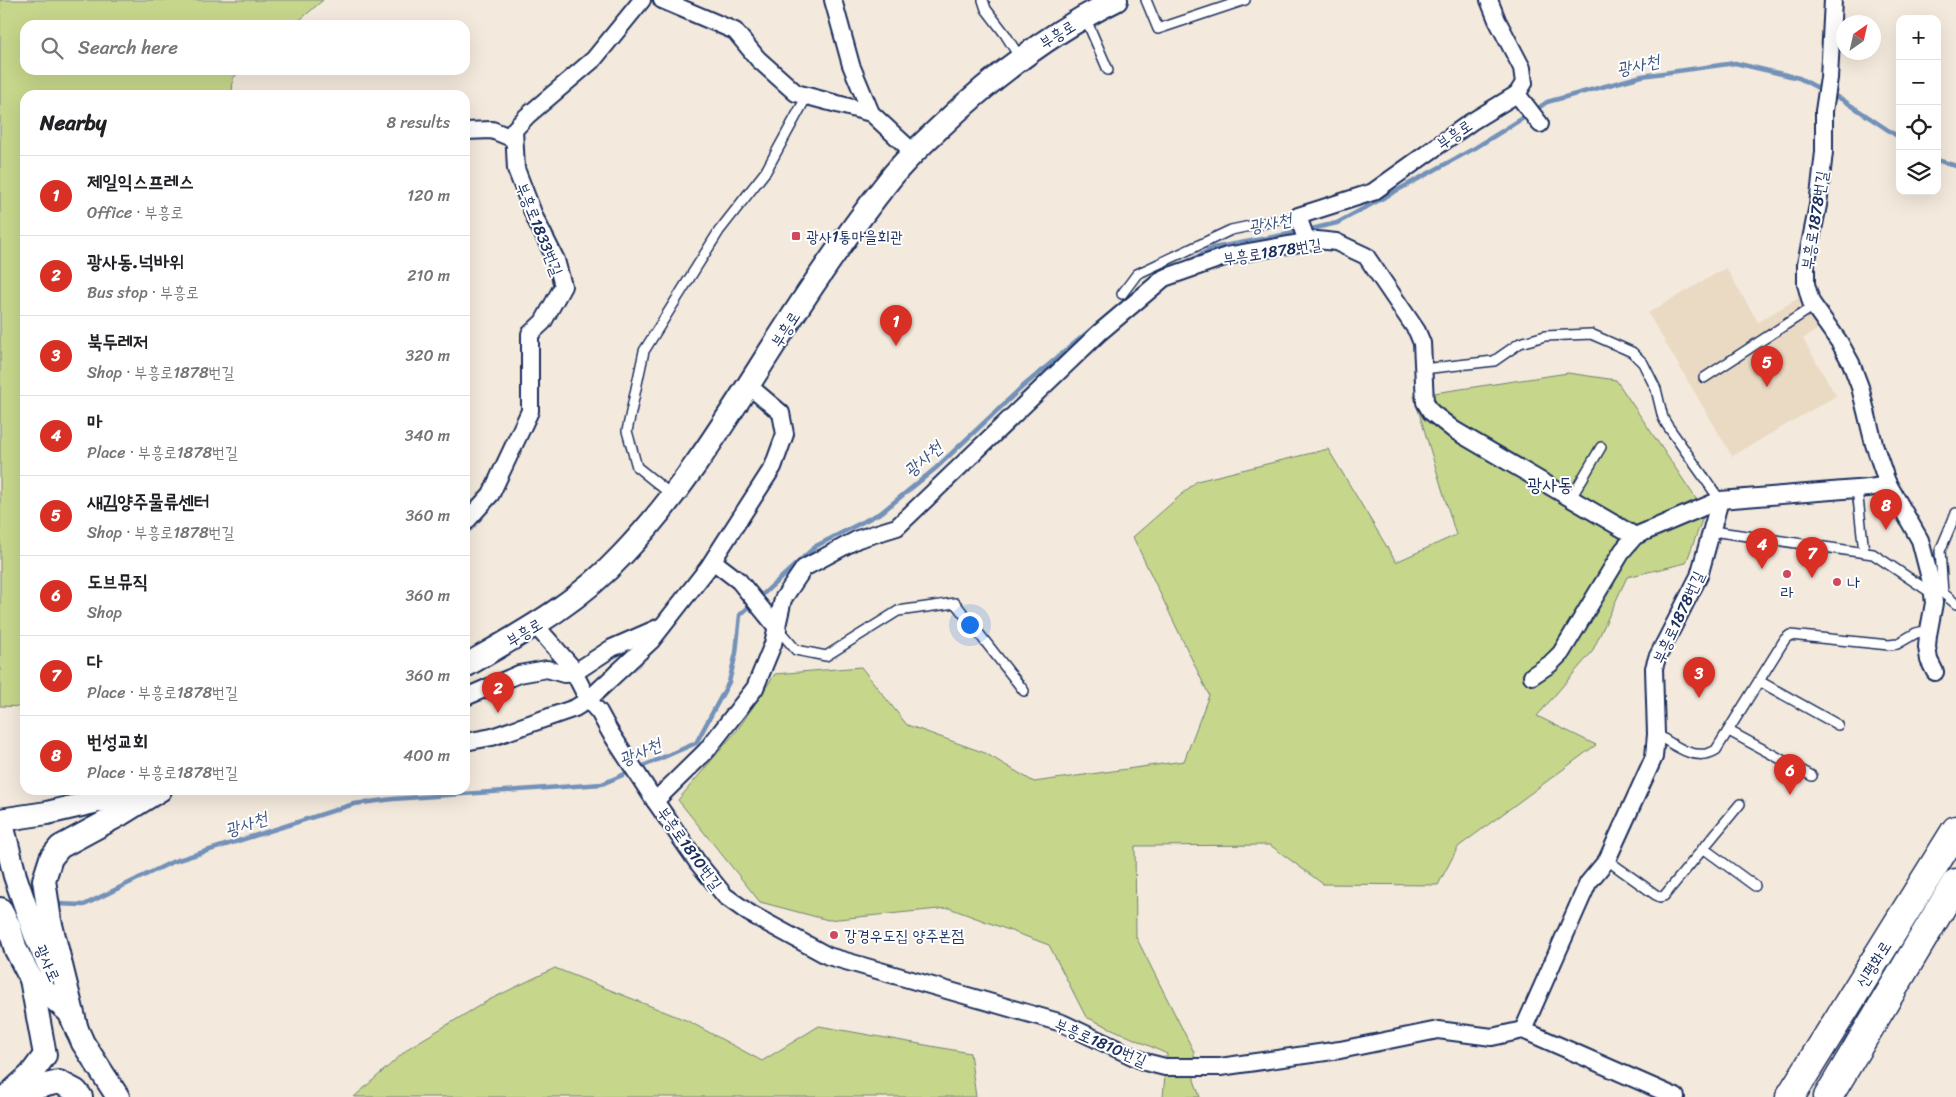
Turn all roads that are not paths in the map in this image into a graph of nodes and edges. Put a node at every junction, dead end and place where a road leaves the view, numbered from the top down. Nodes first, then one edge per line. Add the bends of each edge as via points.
1 (642, 0) edge
2 (662, 0) edge
3 (832, 0) edge
4 (983, 0) edge
5 (1116, 0) edge
6 (1146, 0) edge
7 (1245, 0) edge
8 (1489, 0) edge
9 (1833, 0) edge
10 (1085, 16) junction
11 (1020, 58) junction
12 (1108, 70) dead end
13 (1517, 94) junction
14 (810, 97) junction
15 (871, 113) junction
16 (1539, 122) dead end
17 (470, 131) edge
18 (514, 139) junction
19 (914, 152) junction
20 (1299, 219) junction
21 (1307, 241) junction
22 (1122, 294) dead end
23 (1814, 306) junction
24 (1423, 369) junction
25 (1704, 378) dead end
26 (749, 386) junction
27 (1601, 447) dead end
28 (1887, 482) junction
29 (1857, 489) junction
30 (673, 496) junction
31 (1571, 498) junction
32 (1720, 500) junction
33 (1956, 513) edge
34 (470, 517) edge
35 (1712, 530) junction
36 (1635, 536) junction
37 (1864, 552) junction
38 (713, 561) junction
39 (1933, 594) junction
40 (1956, 604) edge
41 (774, 625) junction
42 (536, 626) junction
43 (662, 626) junction
44 (1929, 630) junction
45 (470, 663) edge
46 (1935, 672) dead end
47 (574, 673) junction
48 (1532, 676) dead end
49 (1759, 681) junction
50 (1024, 691) dead end
51 (470, 695) edge
52 (588, 700) junction
53 (1838, 725) dead end
54 (1729, 731) junction
55 (1656, 734) junction
56 (470, 741) edge
57 (1812, 776) dead end
58 (124, 795) edge
59 (152, 795) edge
60 (651, 795) junction
61 (1740, 804) dead end
62 (1, 820) edge
63 (1956, 830) edge
64 (1703, 848) junction
65 (1607, 860) junction
66 (1956, 883) edge
67 (1755, 886) dead end
68 (5, 918) edge
69 (42, 928) junction
70 (31, 979) junction
71 (73, 1022) junction
72 (1523, 1030) junction
73 (6, 1097) edge
74 (15, 1097) edge
75 (80, 1097) edge
76 (118, 1097) edge
77 (1676, 1097) edge
78 (1790, 1097) edge
79 (1828, 1097) edge

1 - 18 street via 594,59 520,123 514,130
2 - 14 street via 735,30 758,59 796,92
3 - 15 street via 851,65
4 - 11 lane
5 - 10 main road, 부흥로
6 - 7 lane via 1158,29
8 - 13 street via 1522,68 1524,83
9 - 23 street, 부흥로1878번길 via 1824,152 1806,274 1808,294
10 - 11 main road, 부흥로
10 - 12 lane
11 - 19 main road, 부흥로 via 954,113
13 - 16 street
13 - 20 street, 부흥로 via 1471,122 1373,192
14 - 15 street
14 - 30 lane via 766,171 719,232 644,351 627,431 637,467
15 - 19 street
17 - 18 street via 492,130
18 - 34 street, 부흥로1833번길 via 516,169 556,260 563,286 543,322 530,334 530,411 491,494
19 - 26 main road, 부흥로 via 845,240
20 - 21 street
20 - 22 lane via 1231,230 1137,274
21 - 24 street, 부흥로1878번길 via 1336,242 1366,256 1417,331 1422,343
21 - 41 street, 부흥로1878번길 via 1227,256 1164,278 1099,333 897,527 858,539 804,568 783,600
23 - 25 lane
23 - 28 street, 부흥로1878번길 via 1851,364
24 - 31 street, 부흥로1878번길 via 1425,402 1432,412 1454,430
24 - 32 lane via 1494,361 1520,344 1545,336 1599,336 1632,352 1643,364 1656,389 1663,418
26 - 30 main road, 부흥로
26 - 38 street via 782,413 785,434 773,467
27 - 31 lane
28 - 29 street
28 - 39 street, 부흥로1878번길 via 1920,540
29 - 32 street
29 - 37 lane
30 - 42 main road, 부흥로 via 623,555 582,594
31 - 36 street, 부흥로1878번길
32 - 35 street, 부흥로1878번길
32 - 36 street
33 - 40 lane via 1940,551 1943,592
35 - 37 lane
35 - 55 street, 부흥로1878번길 via 1699,576 1654,668
36 - 48 street via 1623,550 1561,653
37 - 39 lane via 1877,555
38 - 41 street via 740,581
38 - 43 street
39 - 44 street, 부흥로1878번길
41 - 50 lane via 796,650 826,656 898,611 955,603
41 - 60 street via 774,644 755,688 706,751
42 - 45 main road, 부흥로
42 - 47 street
43 - 47 street via 612,648
43 - 52 street via 651,641
44 - 46 street, 부흥로1878번길 via 1927,647
44 - 49 lane via 1889,645 1790,635
47 - 51 street via 547,669 519,674
47 - 52 street
49 - 53 lane
49 - 54 lane
52 - 56 street via 575,708 492,737
52 - 60 street, 부흥로1810번길 via 599,712
54 - 55 lane via 1716,750 1702,754 1684,752
54 - 57 lane
55 - 65 street, 부흥로1878번길 via 1654,757
58 - 62 main road
59 - 69 main road via 60,847 44,880
60 - 72 street, 부흥로1810번길 via 725,896 749,913 828,956 1062,1023 1145,1062 1166,1067 1220,1067 1340,1050 1438,1030 1492,1037
61 - 64 lane
62 - 69 main road, 광사로 via 15,876
63 - 78 highway, 신평화로
64 - 65 lane via 1660,897
64 - 67 lane
65 - 72 street, 부흥로1878번길 via 1588,883
66 - 79 highway, 신평화로
68 - 70 main road
69 - 71 main road
70 - 71 main road
70 - 73 main road via 45,1055 31,1074
71 - 76 main road
72 - 77 street
74 - 75 main road via 29,1089 59,1082

